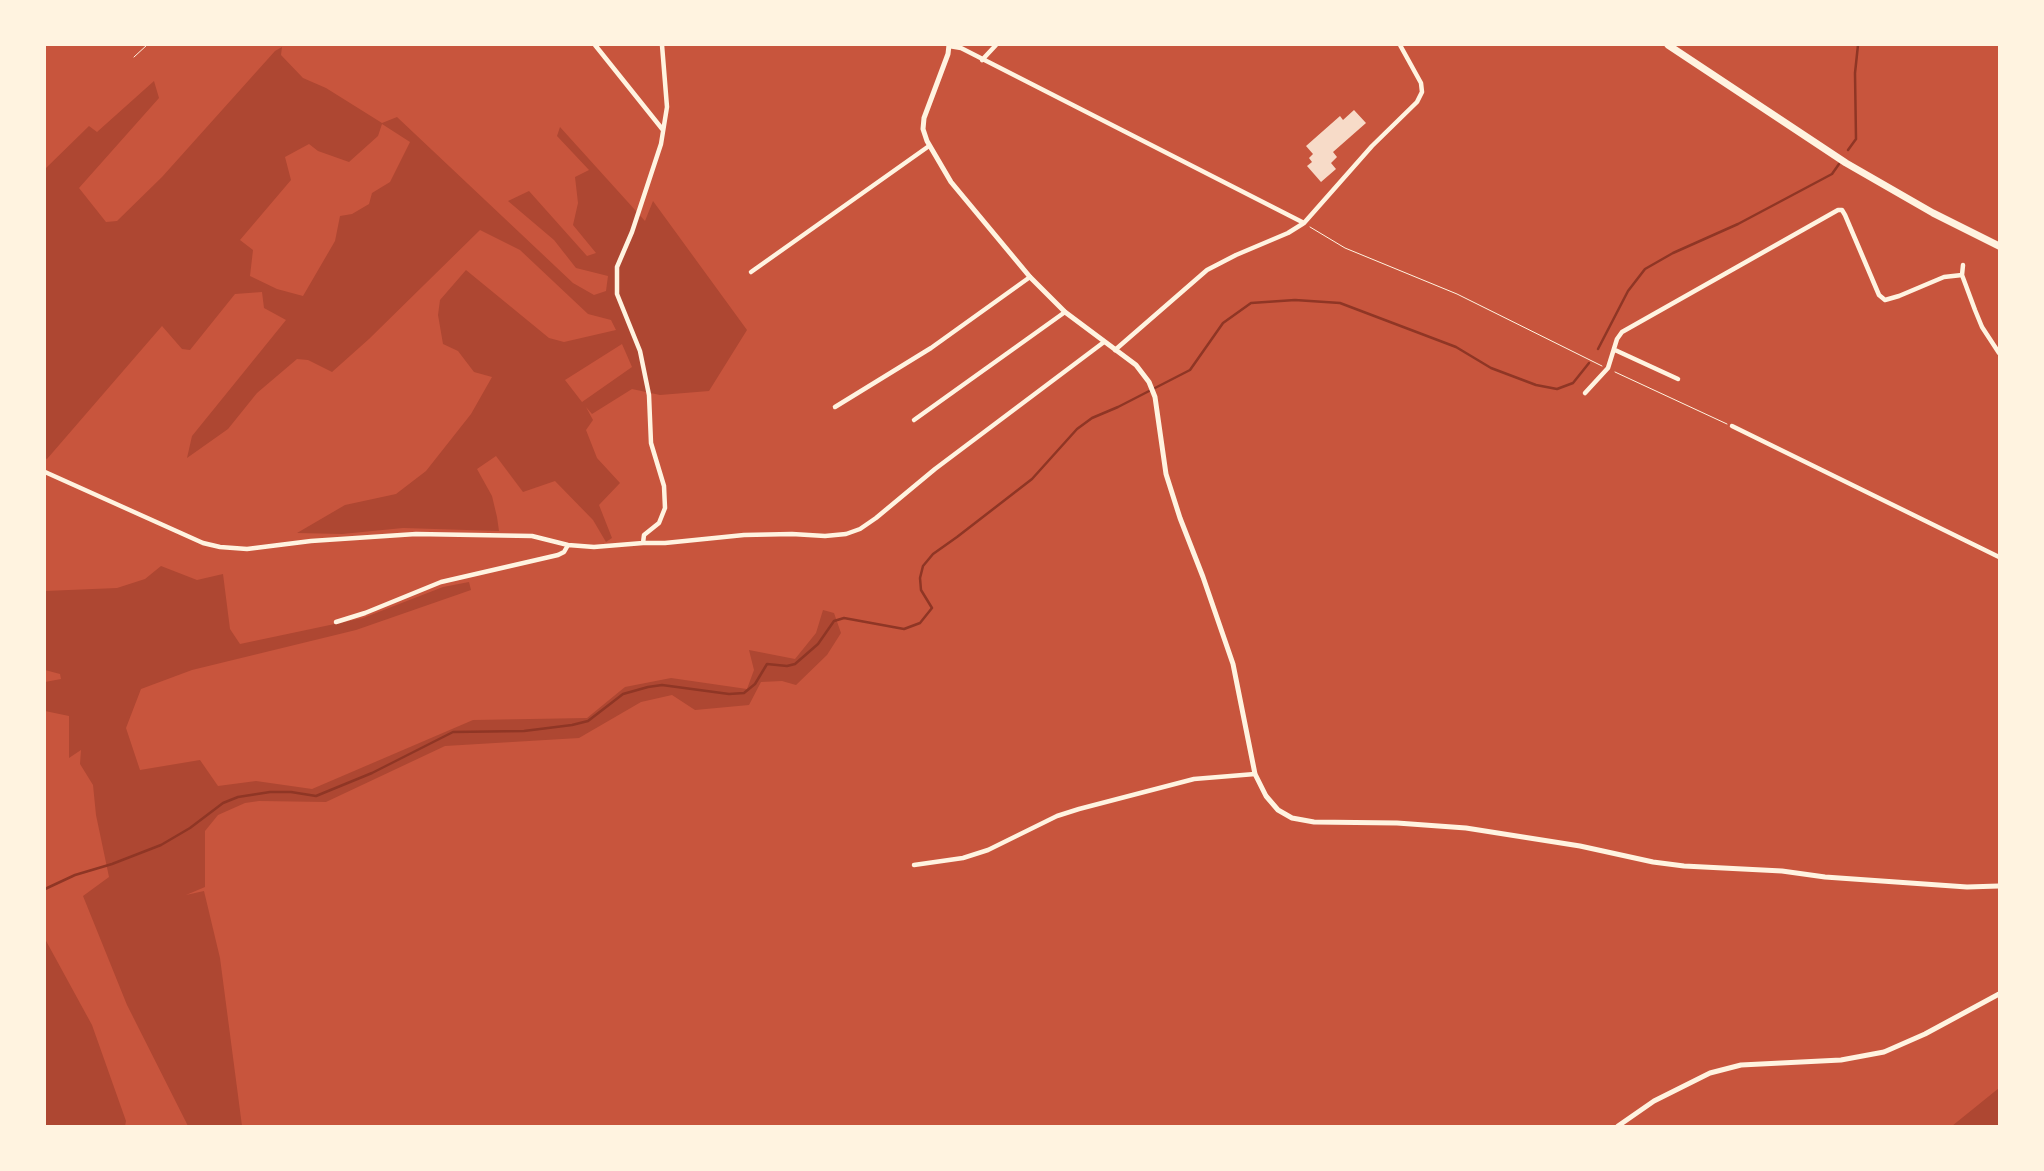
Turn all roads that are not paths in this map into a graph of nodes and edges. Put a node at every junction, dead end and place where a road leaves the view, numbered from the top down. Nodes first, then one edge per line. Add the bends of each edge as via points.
1 (595, 45) edge
2 (662, 45) edge
3 (949, 45) edge
4 (996, 45) edge
5 (1400, 45) edge
6 (1668, 45) edge
7 (982, 60) junction
8 (663, 130) junction
9 (929, 146) junction
10 (1304, 223) junction
11 (1999, 246) edge
12 (1963, 265) dead end
13 (751, 272) dead end
14 (1962, 275) junction
15 (1030, 277) junction
16 (1065, 312) junction
17 (1104, 342) junction
18 (1115, 350) junction
19 (1615, 350) junction
20 (1999, 353) edge
21 (1678, 379) dead end
22 (1586, 393) dead end
23 (835, 407) dead end
24 (914, 420) dead end
25 (1732, 426) road end
26 (45, 472) edge
27 (643, 543) junction
28 (568, 545) junction
29 (1999, 557) edge
30 (336, 622) dead end
31 (1255, 774) junction
32 (914, 865) dead end
33 (1999, 886) edge
34 (1999, 994) edge
35 (1618, 1126) edge

1 - 8 street
2 - 8 street via 667,107
3 - 7 street
3 - 9 street via 924,118 923,129
4 - 7 street
5 - 10 street via 1421,83 1422,92 1417,102 1372,146
6 - 11 main road via 1846,163
7 - 10 street
8 - 27 street via 632,232 617,267 617,294 640,351 649,395 651,443 664,486 665,508 659,523 644,535
9 - 13 street
9 - 15 street via 951,182
10 - 18 street via 1207,270
12 - 14 street
14 - 19 street via 1944,276 1885,300 1879,296 1845,215 1838,210 1622,332
14 - 20 street via 1982,327
15 - 16 street
15 - 23 street via 931,348
16 - 17 street
16 - 24 street
17 - 18 street
17 - 27 street via 860,529 825,536 744,535
18 - 31 street via 1142,371 1152,387 1166,474 1233,664
19 - 21 street
19 - 22 street via 1608,368
25 - 29 street
26 - 28 street via 203,543 220,547 247,550 311,540 416,534 532,536
27 - 28 street via 594,547
28 - 30 street via 558,555 441,582
31 - 32 street via 1194,779 1079,809 1057,816 988,850 963,858
31 - 33 street via 1266,796 1278,810 1292,818 1314,822 1466,828 1684,866 1967,887
34 - 35 street via 1884,1052 1841,1060 1741,1065 1710,1073 1654,1101

